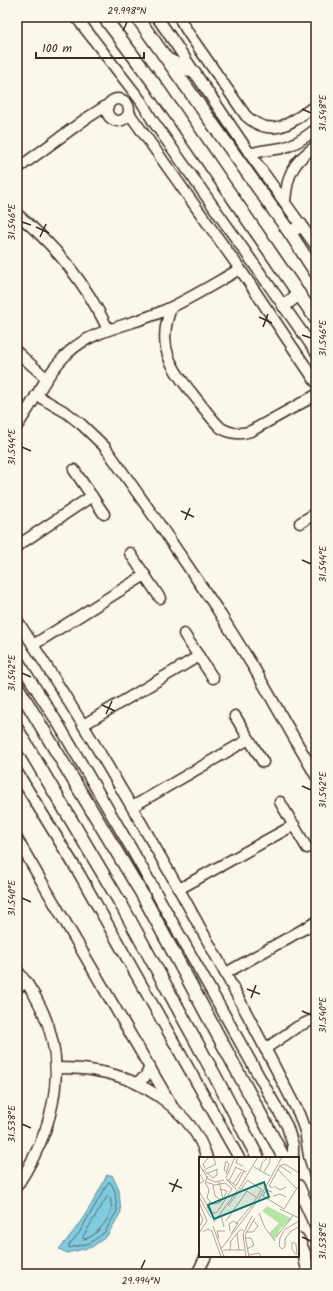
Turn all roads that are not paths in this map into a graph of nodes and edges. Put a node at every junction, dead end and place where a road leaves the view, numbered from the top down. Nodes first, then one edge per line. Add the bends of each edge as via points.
1 (76, 17) edge
2 (104, 17) edge
3 (137, 17) edge
4 (157, 17) edge
5 (180, 17) edge
6 (167, 59) junction
7 (195, 73) junction
8 (109, 104) junction
9 (316, 105) edge
10 (129, 113) junction
11 (316, 129) edge
12 (316, 141) edge
13 (316, 146) edge
14 (250, 154) junction
15 (17, 169) edge
16 (278, 193) junction
17 (285, 202) junction
18 (17, 214) edge
19 (301, 225) junction
20 (290, 233) junction
21 (316, 246) edge
22 (240, 268) junction
23 (316, 273) edge
24 (299, 294) junction
25 (284, 306) junction
26 (171, 308) junction
27 (316, 319) edge
28 (108, 329) junction
29 (17, 352) edge
30 (316, 352) edge
31 (46, 378) junction
32 (316, 382) edge
33 (316, 395) edge
34 (36, 396) junction
35 (17, 426) edge
36 (74, 470) dead end
37 (92, 496) junction
38 (316, 513) edge
39 (104, 514) dead end
40 (300, 523) dead end
41 (17, 546) edge
42 (130, 553) dead end
43 (145, 575) junction
44 (160, 598) dead end
45 (17, 620) edge
46 (184, 634) dead end
47 (33, 644) junction
48 (199, 656) junction
49 (17, 659) edge
50 (213, 678) dead end
51 (17, 686) edge
52 (236, 716) dead end
53 (83, 725) junction
54 (17, 729) edge
55 (249, 739) junction
56 (263, 762) dead end
57 (17, 772) edge
58 (316, 776) edge
59 (280, 802) dead end
60 (132, 808) junction
61 (294, 825) junction
62 (17, 839) edge
63 (307, 848) dead end
64 (179, 889) junction
65 (316, 922) edge
66 (17, 970) edge
67 (226, 973) junction
68 (27, 982) junction
69 (17, 988) edge
70 (316, 1018) edge
71 (265, 1049) junction
72 (150, 1067) junction
73 (56, 1068) junction
74 (136, 1083) junction
75 (171, 1104) junction
76 (316, 1128) edge
77 (305, 1132) junction
78 (207, 1157) edge
79 (238, 1157) edge
80 (257, 1157) edge
81 (283, 1157) edge
82 (293, 1157) edge
83 (316, 1179) edge
84 (17, 1186) edge
85 (299, 1188) edge
86 (316, 1226) edge
87 (299, 1242) edge
88 (206, 1257) edge
89 (310, 1271) edge
90 (197, 1274) edge

1 - 25 street via 141,101
2 - 24 main road via 152,80
3 - 6 main road
4 - 7 street
5 - 9 street via 246,116 253,122 269,128 286,125
6 - 7 main road
6 - 20 main road
7 - 14 street
8 - 10 street via 115,99 122,100 127,104
8 - 10 street via 107,111 114,120 121,121
8 - 15 street
10 - 22 street
11 - 14 street via 301,141 283,148
12 - 16 street via 293,160
13 - 17 street via 299,159 293,168 287,183
14 - 16 street
16 - 17 street
17 - 19 street
18 - 28 street via 70,266 91,296
19 - 20 main road
19 - 21 street
20 - 23 main road
22 - 26 street
22 - 32 street
24 - 25 main road
24 - 27 main road
25 - 30 street
26 - 28 street via 136,322
26 - 33 street via 167,318 165,340 170,362 221,428 238,434 250,431
28 - 31 street via 75,347
29 - 31 street
31 - 34 street
34 - 35 street
34 - 58 street via 67,413 105,447 217,609
36 - 37 street
37 - 39 street
37 - 41 street
38 - 40 street
42 - 43 street
43 - 44 street
43 - 47 street
45 - 47 street
46 - 48 street
47 - 53 street
48 - 50 street
48 - 53 street
49 - 82 street via 59,725 142,867 283,1119 293,1145
51 - 81 main road via 142,894
52 - 55 street
53 - 60 street
54 - 80 main road via 121,904
55 - 56 street
55 - 60 street
57 - 79 street via 80,875
59 - 61 street
60 - 64 street
61 - 63 street
61 - 64 street
62 - 72 street
64 - 67 street
65 - 67 street
66 - 68 street
67 - 71 street
68 - 69 street
68 - 73 street via 48,1023
70 - 71 street via 291,1030
71 - 77 street via 299,1114
72 - 74 street via 145,1077
72 - 75 street
73 - 74 street via 96,1070
73 - 84 street via 55,1091 45,1133
74 - 75 street
75 - 78 street via 196,1134
76 - 77 street
77 - 83 street
85 - 86 main road
87 - 89 main road
88 - 90 street

